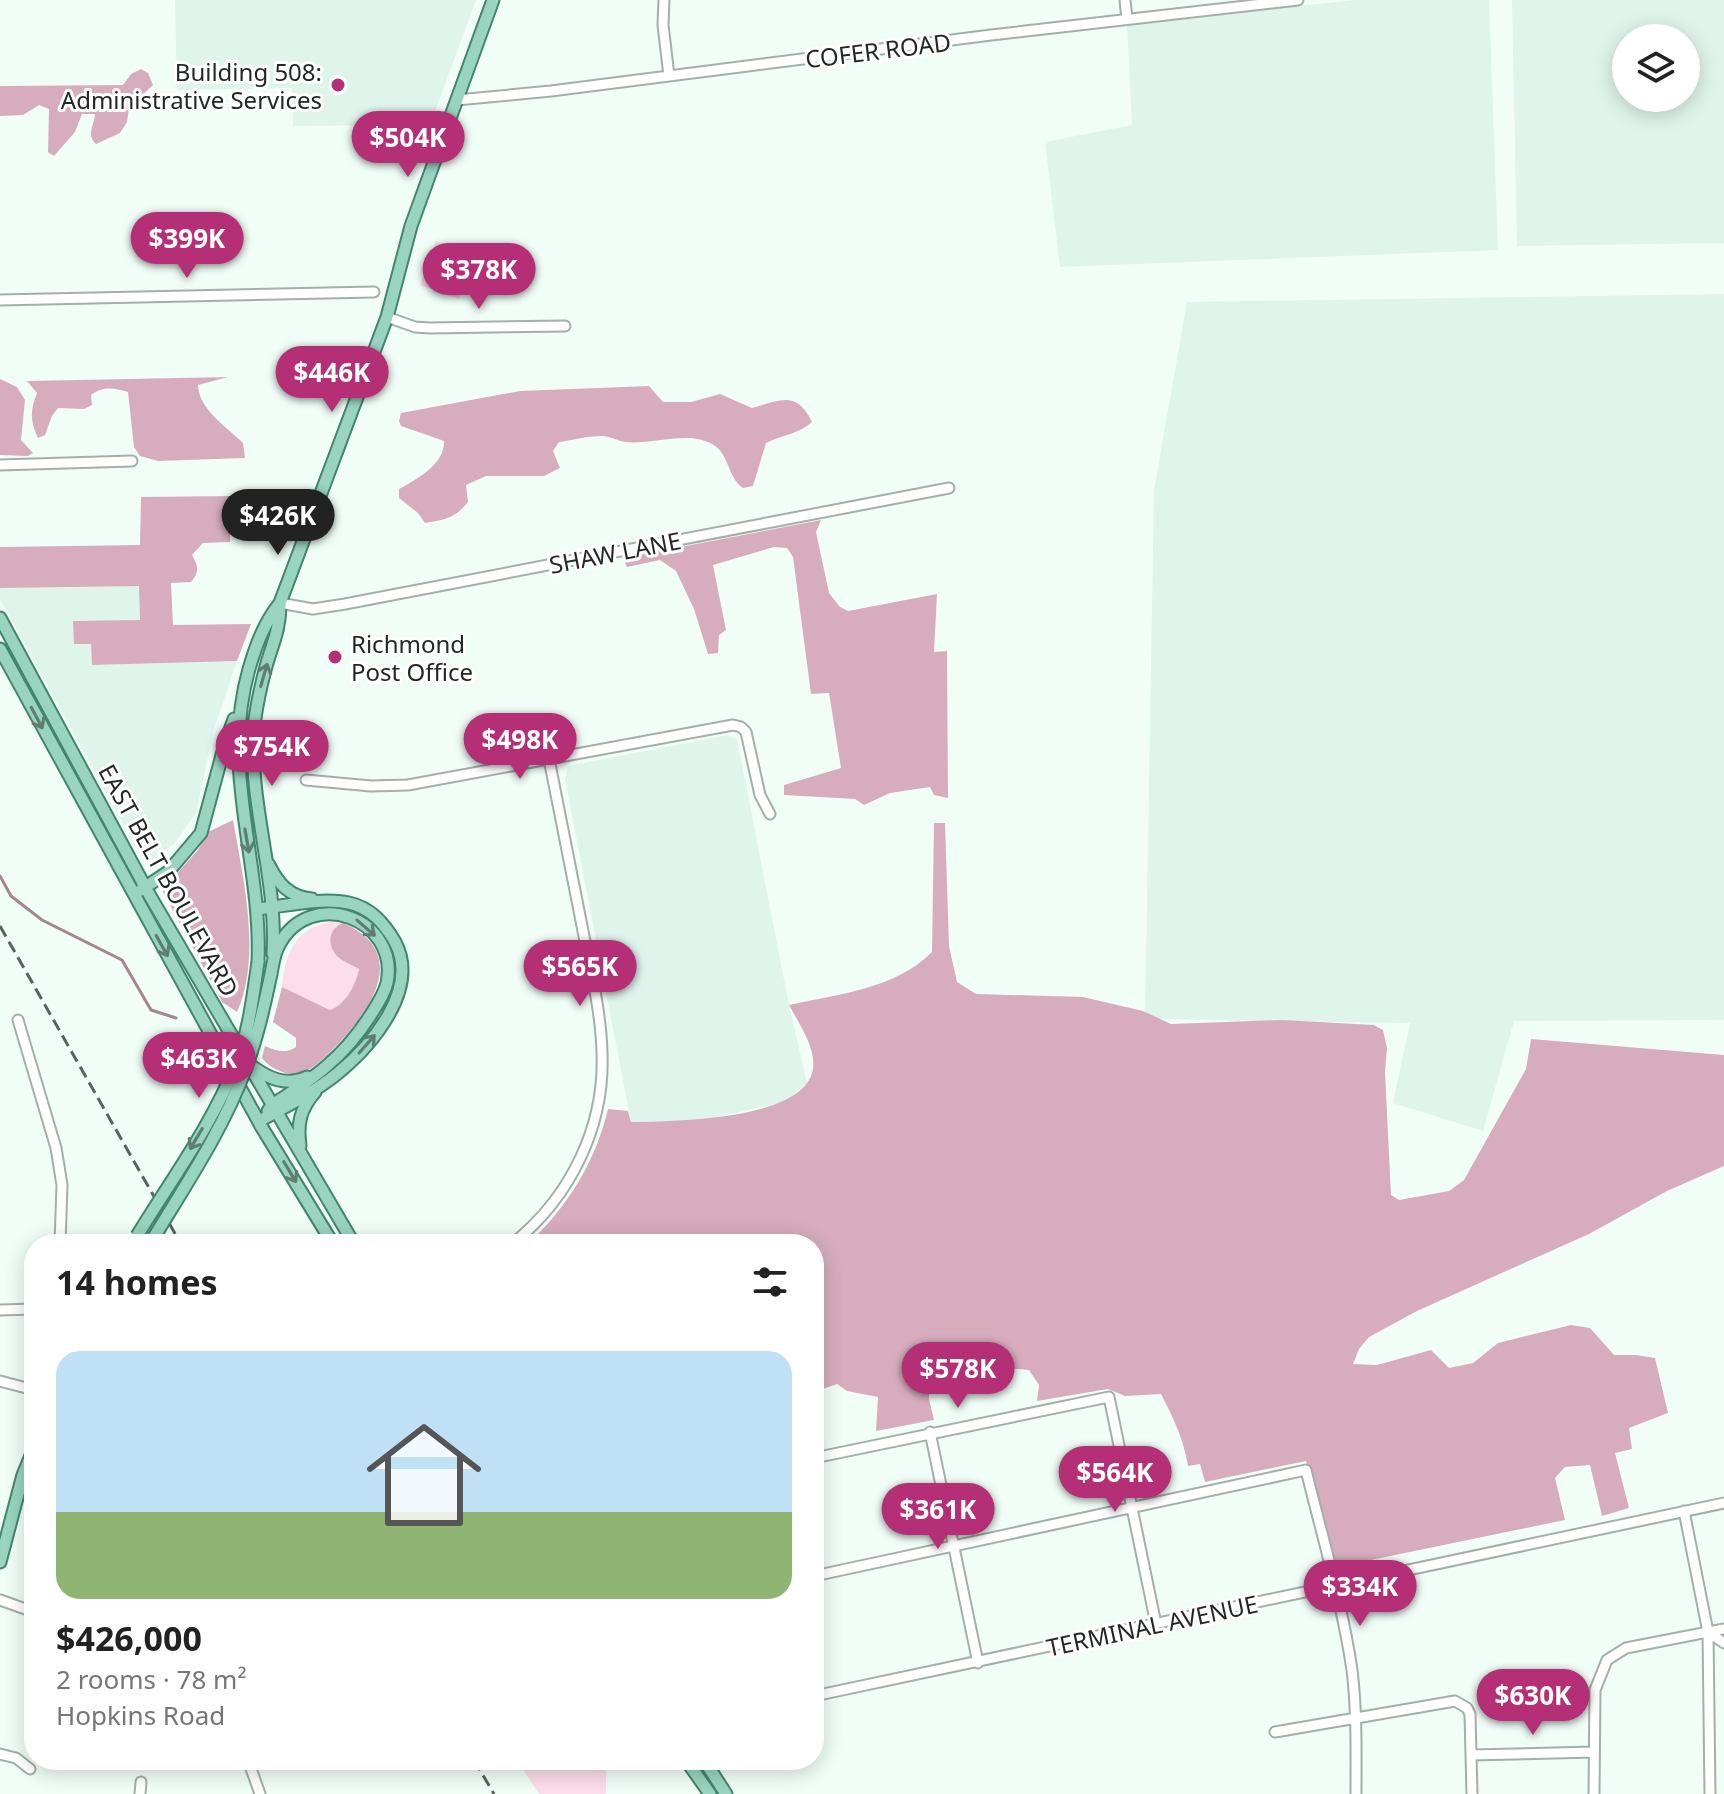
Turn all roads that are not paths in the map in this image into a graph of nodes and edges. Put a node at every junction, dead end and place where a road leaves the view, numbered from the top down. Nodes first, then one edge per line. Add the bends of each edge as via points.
1 (493, 0) edge
2 (664, 0) edge
3 (1125, 0) edge
4 (1298, 0) edge
5 (1127, 19) junction
6 (669, 76) junction
7 (457, 100) junction
8 (374, 292) dead end
9 (0, 300) edge
10 (387, 317) junction
11 (565, 326) dead end
12 (132, 461) dead end
13 (0, 465) edge
14 (949, 488) dead end
15 (280, 603) junction
16 (0, 618) edge
17 (0, 649) edge
18 (239, 707) junction
19 (549, 759) junction
20 (306, 780) dead end
21 (770, 814) dead end
22 (265, 854) junction
23 (145, 887) junction
24 (133, 895) junction
25 (336, 903) junction
26 (272, 907) junction
27 (257, 909) junction
28 (271, 974) junction
29 (18, 1020) dead end
30 (246, 1061) junction
31 (329, 1066) junction
32 (327, 1081) junction
33 (274, 1109) junction
34 (259, 1121) junction
35 (301, 1154) junction
36 (60, 1234) edge
37 (139, 1234) edge
38 (156, 1234) edge
39 (327, 1234) edge
40 (348, 1234) edge
41 (523, 1234) edge
42 (24, 1309) edge
43 (0, 1310) edge
44 (0, 1381) edge
45 (24, 1387) edge
46 (930, 1432) junction
47 (824, 1456) edge
48 (24, 1473) edge
49 (1724, 1503) edge
50 (1131, 1509) junction
51 (1684, 1511) junction
52 (953, 1545) junction
53 (0, 1562) edge
54 (824, 1574) edge
55 (1335, 1586) junction
56 (0, 1600) edge
57 (24, 1608) edge
58 (1156, 1624) junction
59 (1724, 1629) edge
60 (1708, 1632) junction
61 (1724, 1643) edge
62 (978, 1663) junction
63 (824, 1694) edge
64 (1355, 1718) junction
65 (1275, 1732) dead end
66 (1594, 1752) junction
67 (0, 1754) edge
68 (1472, 1755) junction
69 (24, 1764) edge
70 (252, 1770) edge
71 (693, 1770) edge
72 (710, 1770) edge
73 (141, 1782) dead end
74 (140, 1794) edge
75 (260, 1794) edge
76 (710, 1794) edge
77 (726, 1794) edge
78 (1356, 1794) edge
79 (1472, 1794) edge
80 (1594, 1794) edge
81 (1710, 1794) edge

1 - 7 main road
2 - 6 street
3 - 5 street
4 - 5 street, COFER ROAD
5 - 6 street, COFER ROAD
6 - 7 street, COFER ROAD
7 - 10 main road via 411,226
8 - 9 street
10 - 11 street via 415,327
10 - 15 main road
12 - 13 street
14 - 15 street, SHAW LANE via 345,604 313,609
15 - 18 main road via 266,620
22 -> 15 main road via 253,736 259,691 280,626
16 - 23 main road, EAST BELT BOULEVARD
17 -> 24 main road, EAST BELT BOULEVARD
18 - 23 main road via 201,833 168,872
18 -> 27 main road via 238,784
19 - 20 street via 408,785
19 - 21 street via 737,726 748,737 760,795
19 - 41 street via 597,1009 602,1080 591,1132 574,1173
22 - 25 main road via 278,882 292,894
22 - 26 main road
23 - 24 main road
23 - 30 main road, EAST BELT BOULEVARD
24 -> 34 main road, EAST BELT BOULEVARD
25 - 26 main road
32 -> 25 main road via 351,1062 389,1013 401,967 397,945 379,919 366,909
26 - 27 main road
26 - 28 main road
27 -> 37 main road, bridge via 258,962 235,1065
28 -> 31 main road via 284,936 321,914 333,912 362,922 374,933 388,973 381,1000
28 - 38 main road, bridge via 256,1041 231,1103
29 - 36 street via 56,1148 62,1185
30 - 31 main road via 284,1082
30 - 33 main road, EAST BELT BOULEVARD
31 - 33 main road
32 - 33 main road
32 - 35 main road via 300,1116
33 - 34 main road
33 - 35 main road, EAST BELT BOULEVARD
34 -> 39 main road, EAST BELT BOULEVARD
35 - 40 main road, EAST BELT BOULEVARD
42 - 43 street
44 - 45 street
46 - 47 street
46 - 50 street via 1109,1397
46 - 52 street
48 - 53 main road
49 - 51 street, TERMINAL AVENUE
50 - 52 street
50 - 55 street via 1306,1470
50 - 58 street
51 - 55 street, TERMINAL AVENUE
51 - 60 street
52 - 54 street
52 - 62 street
55 - 58 street, TERMINAL AVENUE
55 - 64 street via 1352,1669
56 - 57 street
58 - 62 street, TERMINAL AVENUE
59 - 60 street
60 - 61 street
60 - 66 street via 1626,1648 1607,1660 1595,1690
60 - 81 street
62 - 63 street, TERMINAL AVENUE
64 - 65 street
64 - 68 street via 1455,1701 1470,1714
64 - 78 street
66 - 68 street
66 - 80 street
67 - 69 street
68 - 79 street
70 - 75 street
71 - 76 main road
72 - 77 main road
73 - 74 street

